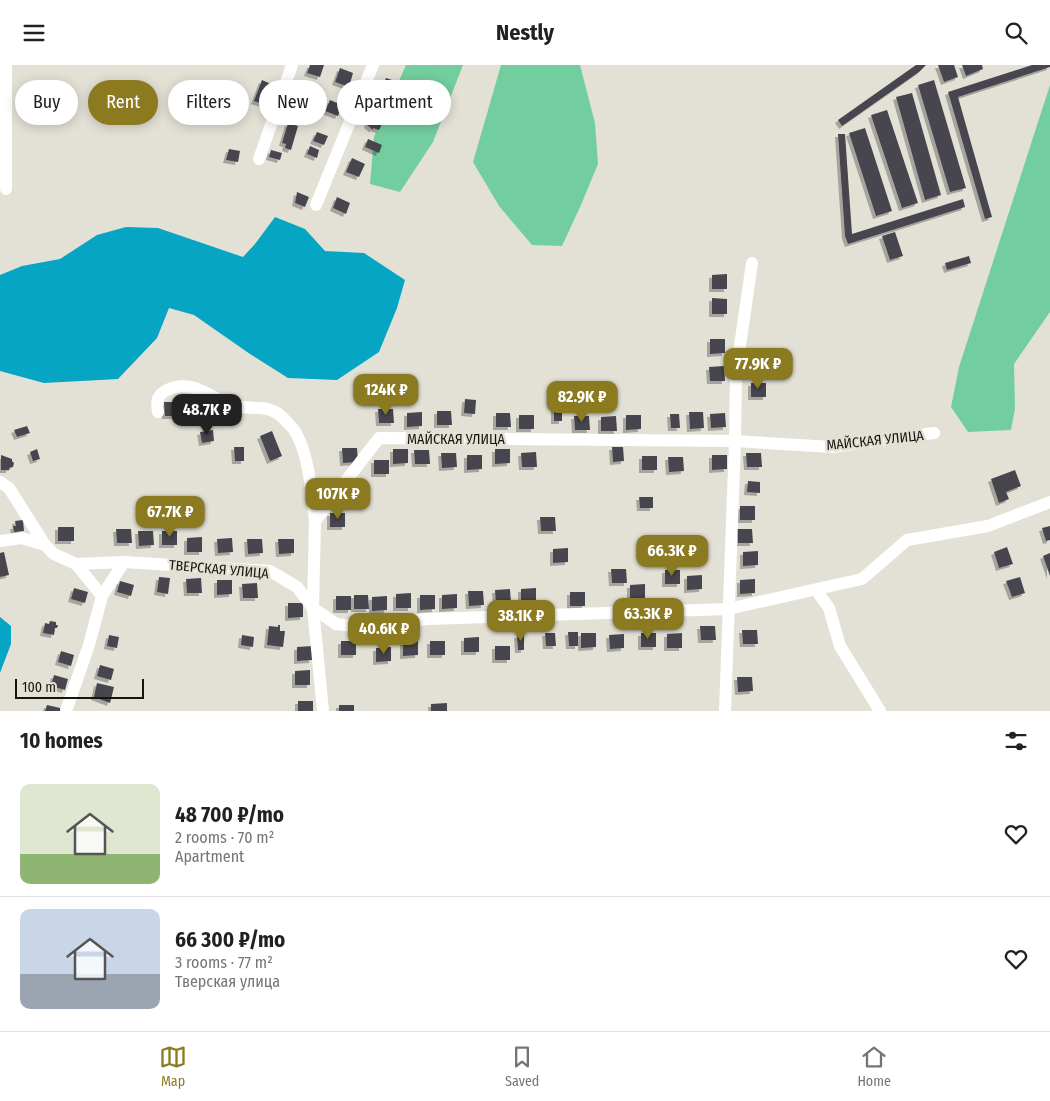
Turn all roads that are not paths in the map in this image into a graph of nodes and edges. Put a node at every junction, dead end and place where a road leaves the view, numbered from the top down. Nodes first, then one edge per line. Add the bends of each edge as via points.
1 (6, 65) edge
2 (292, 65) edge
3 (372, 65) edge
4 (259, 159) dead end
5 (6, 189) dead end
6 (316, 205) dead end
7 (752, 263) dead end
8 (158, 412) dead end
9 (934, 433) dead end
10 (735, 441) junction
11 (0, 482) edge
12 (1050, 501) edge
13 (315, 521) junction
14 (0, 541) edge
15 (45, 545) junction
16 (124, 562) junction
17 (76, 564) junction
18 (816, 591) junction
19 (102, 596) junction
20 (313, 608) junction
21 (728, 609) junction
22 (66, 711) edge
23 (323, 711) edge
24 (725, 711) edge
25 (880, 711) edge

1 - 5 street
2 - 4 street
3 - 6 street
7 - 10 street via 736,373
8 - 13 street via 156,402 159,395 182,385 243,409 270,409 281,415 299,439 308,468
9 - 10 street, МАЙСКАЯ УЛИЦА via 832,447
10 - 13 street, МАЙСКАЯ УЛИЦА via 379,438
10 - 21 street
11 - 15 street, ТВЕРСКАЯ УЛИЦА via 9,488
12 - 18 street, ТВЕРСКАЯ УЛИЦА via 988,525 907,540 862,579
13 - 20 street
14 - 15 street via 22,538
15 - 17 street, ТВЕРСКАЯ УЛИЦА via 54,554
16 - 17 street, ТВЕРСКАЯ УЛИЦА
16 - 19 street
16 - 20 street, ТВЕРСКАЯ УЛИЦА via 270,571 297,587
17 - 19 street
18 - 21 street, ТВЕРСКАЯ УЛИЦА
18 - 25 street via 829,608 840,646
19 - 22 street
20 - 21 street, ТВЕРСКАЯ УЛИЦА via 336,624 353,626 428,619
20 - 23 street
21 - 24 street

